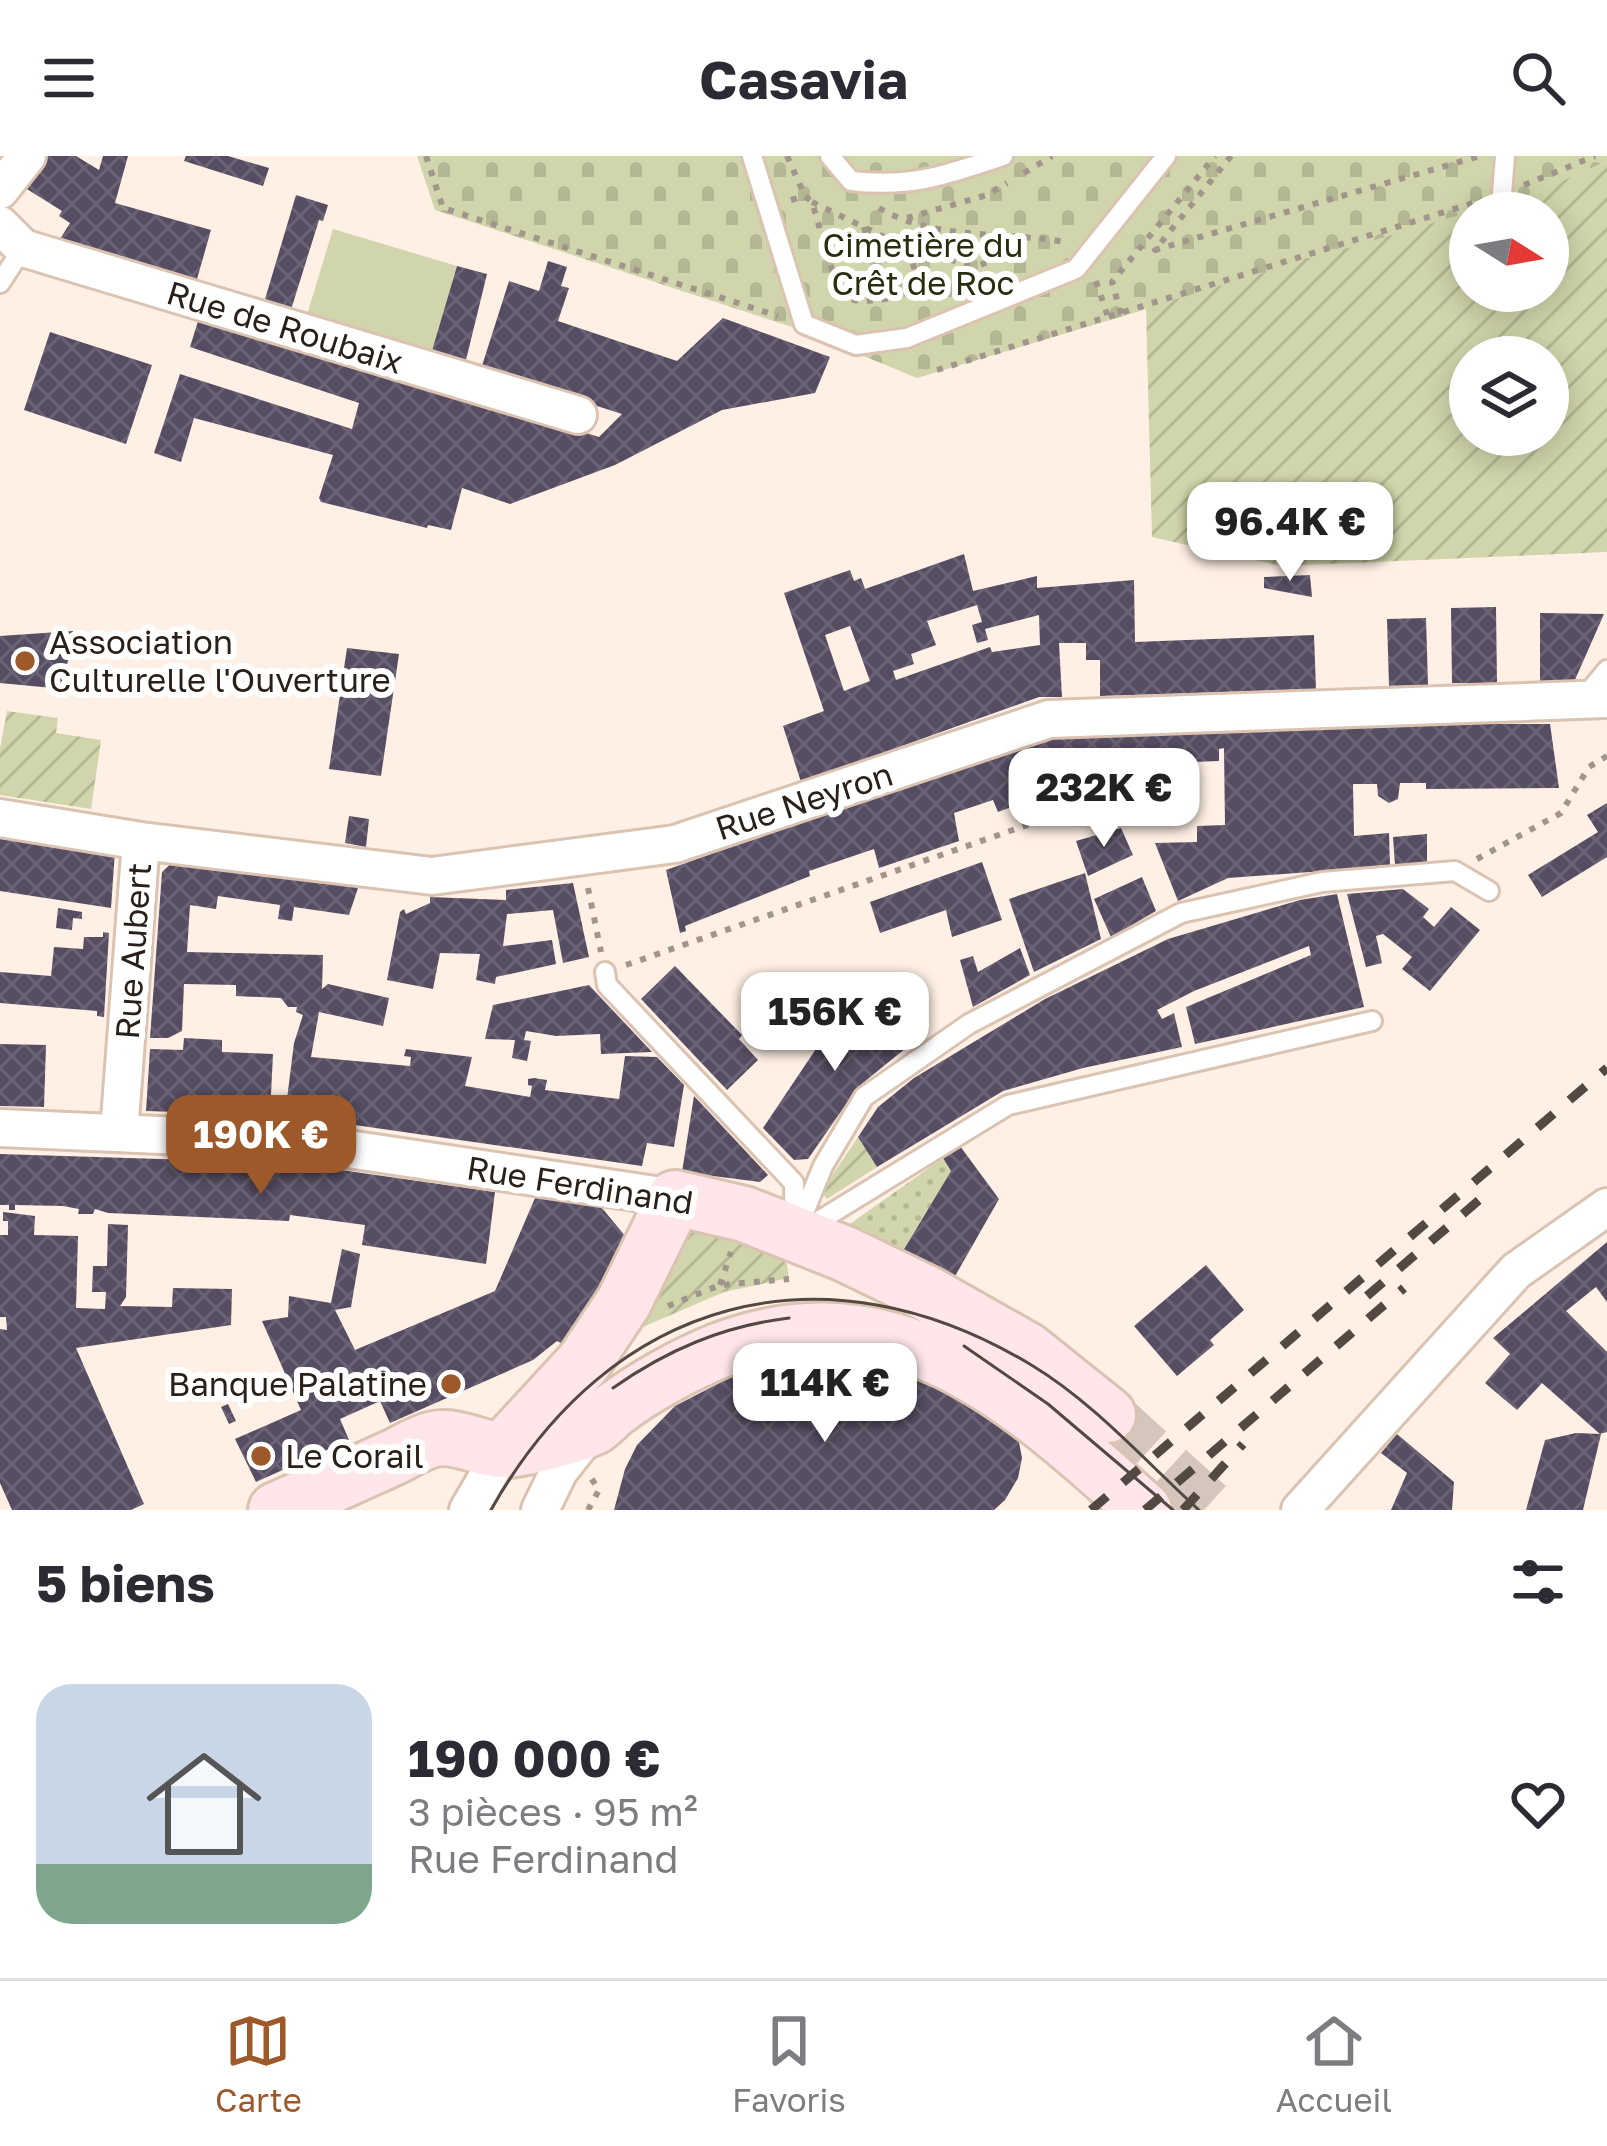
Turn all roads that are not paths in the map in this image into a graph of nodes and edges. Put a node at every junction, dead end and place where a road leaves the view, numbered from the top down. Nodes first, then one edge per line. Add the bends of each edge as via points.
1 (26, 156) edge
2 (752, 156) edge
3 (830, 156) edge
4 (1003, 156) edge
5 (1166, 156) edge
6 (1505, 156) edge
7 (0, 190) edge
8 (1502, 192) edge
9 (12, 237) edge
10 (0, 283) edge
11 (578, 415) dead end
12 (1607, 670) edge
13 (1594, 700) edge
14 (0, 818) edge
15 (141, 841) junction
16 (1489, 891) dead end
17 (604, 972) road end
18 (1372, 1021) dead end
19 (0, 1129) edge
20 (119, 1133) junction
21 (675, 1198) junction
22 (1607, 1207) edge
23 (793, 1258) junction
24 (593, 1427) junction
25 (1095, 1434) junction
26 (503, 1450) junction
27 (276, 1510) edge
28 (468, 1510) edge
29 (540, 1510) edge
30 (1144, 1510) edge
31 (1300, 1510) edge

1 - 7 street
2 - 5 lane via 804,324 856,345 907,338 1076,269
3 - 4 lane via 851,181 903,185
6 - 8 lane
9 - 10 lane
9 - 11 street, Rue de Roubaix
12 - 13 lane
13 - 15 street, Rue Neyron via 1049,719 675,844 432,876
14 - 15 street, Rue Neyron
15 - 20 street, Rue Aubert
16 - 23 lane via 1455,872 1322,882 1181,914 969,1024 864,1097 823,1166
17 - 23 lane via 607,985 794,1184
18 - 23 lane via 1008,1105
19 - 20 street, Rue Ferdinand
20 - 21 street, Rue Ferdinand via 295,1141
21 - 23 main road, Rue Ferdinand via 744,1214
21 - 26 main road via 584,1362
22 - 31 street via 1516,1271
23 - 25 main road, Rue Ferdinand via 843,1253 980,1322 1027,1350
24 - 25 main road via 716,1352 808,1332 857,1334 949,1359
24 - 26 main road
24 - 29 street
25 - 30 main road
26 - 27 main road via 435,1438
26 - 28 street

